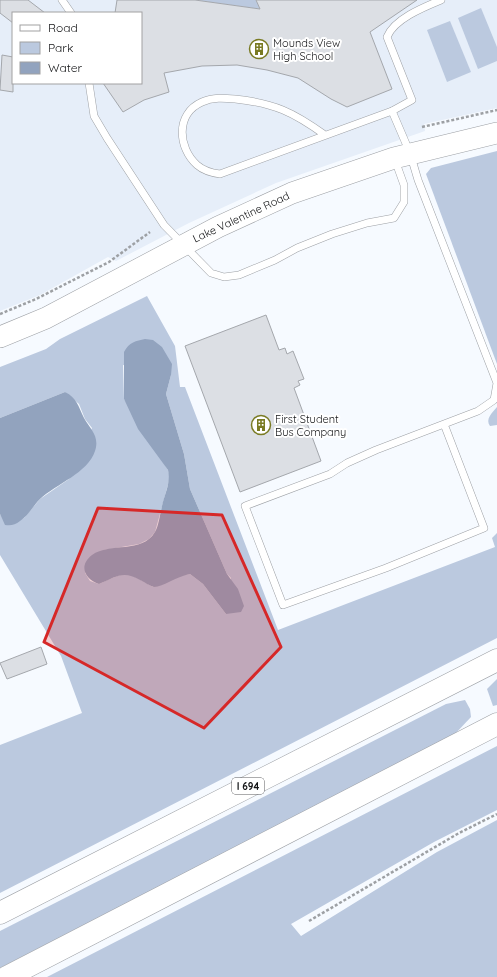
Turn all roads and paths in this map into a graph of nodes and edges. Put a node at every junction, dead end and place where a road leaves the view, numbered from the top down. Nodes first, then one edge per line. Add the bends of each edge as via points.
1 (62, 0) edge
2 (441, 0) edge
3 (70, 12) edge
4 (89, 84) edge
5 (497, 110) edge
6 (392, 111) junction
7 (422, 127) dead end
8 (497, 133) edge
9 (324, 135) junction
10 (402, 156) junction
11 (150, 232) dead end
12 (185, 244) junction
13 (0, 314) edge
14 (0, 337) edge
15 (444, 424) junction
16 (497, 660) edge
17 (497, 724) edge
18 (497, 814) edge
19 (0, 913) edge
20 (309, 921) dead end
21 (8, 977) edge

1 - 3 lane
2 - 6 lane via 420,9 390,31 387,37 412,100
4 - 12 lane via 94,116 107,138 164,225
5 - 7 path
6 - 9 lane
6 - 10 lane
8 - 10 street, Lake Valentine Road
9 - 9 lane via 302,119 282,109 258,102 219,98 203,101 194,106 186,116 181,134 188,155 208,172 220,174
10 - 12 street, Lake Valentine Road via 292,193
10 - 12 lane via 404,202 394,218 367,223 297,248 239,275 224,277 212,274
10 - 15 lane via 418,180 497,383 494,400 486,407
11 - 13 path via 109,262
12 - 14 street, Lake Valentine Road via 79,302
15 - 15 lane via 484,528 386,568 283,605 245,506 330,474 376,450
16 - 19 highway, I 694
17 - 21 highway
18 - 20 path via 459,833

